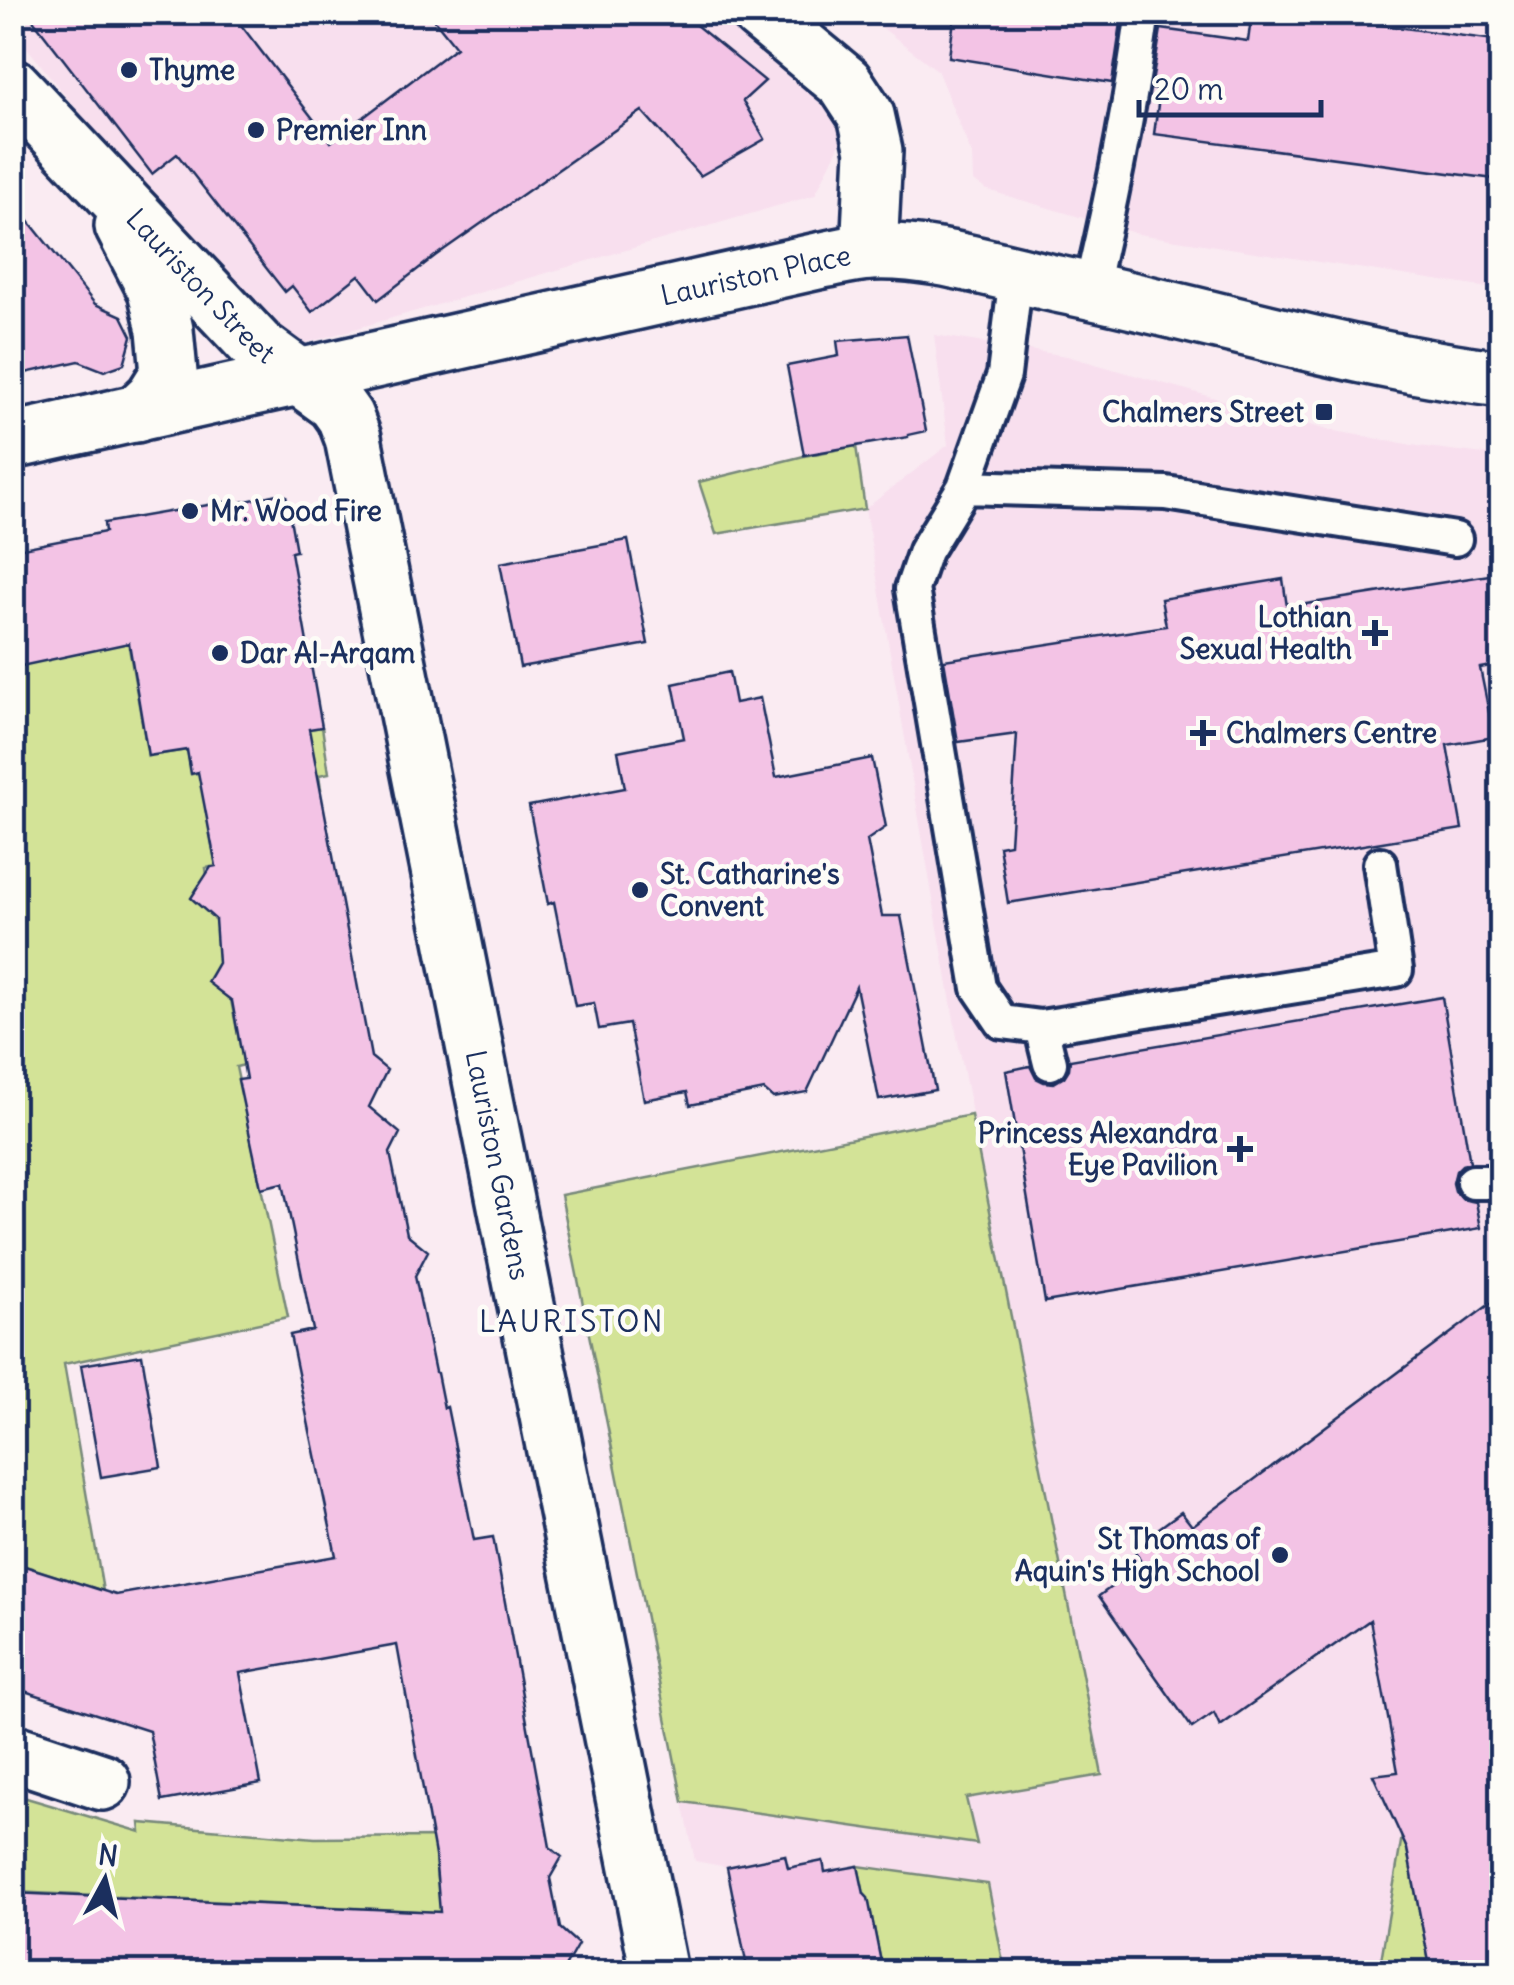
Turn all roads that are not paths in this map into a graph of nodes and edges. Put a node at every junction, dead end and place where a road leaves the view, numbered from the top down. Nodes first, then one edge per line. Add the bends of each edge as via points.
1 (759, 12) edge
2 (1144, 12) edge
3 (12, 86) edge
4 (107, 186) junction
5 (869, 252) junction
6 (1016, 275) junction
7 (1090, 290) junction
8 (301, 376) junction
9 (1502, 379) edge
10 (136, 414) junction
11 (12, 441) edge
12 (964, 488) junction
13 (1455, 538) dead end
14 (1380, 864) dead end
15 (1042, 1027) junction
16 (1050, 1063) dead end
17 (12, 1752) edge
18 (102, 1782) dead end
19 (659, 1972) edge

1 - 5 street via 845,83 866,115 874,151
2 - 7 lane
3 - 4 street, Lauriston Street
4 - 8 street, Lauriston Street via 258,348
4 - 10 street, Lauriston Street via 156,290 165,330 169,374
5 - 6 street, Lauriston Place via 918,254
5 - 8 street, Lauriston Place
6 - 7 street, Lauriston Place
6 - 12 lane via 1004,375
7 - 9 street, Lauriston Place via 1320,347
8 - 10 street, Lauriston Place
8 - 19 street, Lauriston Gardens via 335,403 353,438
10 - 11 street, Lauriston Place
12 - 13 lane via 1166,493
12 - 15 lane via 925,552 912,589 979,988 1002,1022
14 - 15 lane via 1396,970
15 - 16 lane
17 - 18 street

